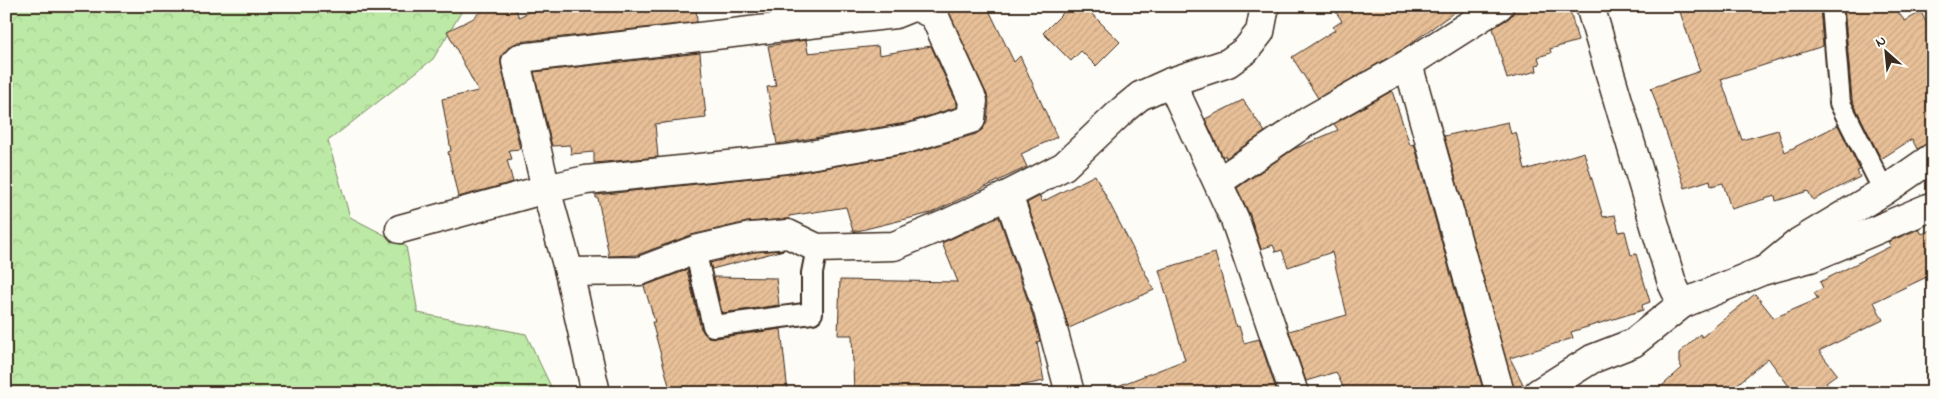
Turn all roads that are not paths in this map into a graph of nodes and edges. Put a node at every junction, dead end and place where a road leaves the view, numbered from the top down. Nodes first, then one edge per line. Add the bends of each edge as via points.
1 (1265, 6) edge
2 (1499, 6) edge
3 (1590, 6) edge
4 (1832, 6) edge
5 (1408, 64) junction
6 (1171, 82) junction
7 (1933, 157) edge
8 (1218, 182) junction
9 (546, 189) junction
10 (1884, 191) junction
11 (1008, 195) junction
12 (1933, 206) edge
13 (400, 229) dead end
14 (817, 248) junction
15 (695, 250) junction
16 (1762, 271) junction
17 (569, 272) junction
18 (1682, 304) junction
19 (1543, 391) edge
20 (596, 393) edge
21 (1070, 393) edge
22 (1294, 393) edge
23 (1500, 393) edge

1 - 6 street via 1260,32 1246,50 1228,63
2 - 5 street
3 - 18 street via 1672,283
4 - 10 lane via 1840,102
5 - 8 street via 1308,121
5 - 23 street
6 - 8 street
6 - 11 street via 1140,96 1064,166
7 - 10 street
8 - 22 street via 1236,220
9 - 9 street via 586,180 786,159 910,138 971,119 973,101 934,15 915,6 895,14 520,58 516,62
9 - 13 street
9 - 17 street
10 - 16 street via 1799,242
11 - 14 street via 894,246
11 - 21 street via 1048,311
12 - 16 street via 1810,258
14 - 15 street via 788,234 751,237
14 - 15 lane via 812,273 812,313 713,326
15 - 17 street via 640,271
16 - 18 street
17 - 20 street
18 - 19 street via 1633,343 1592,359

